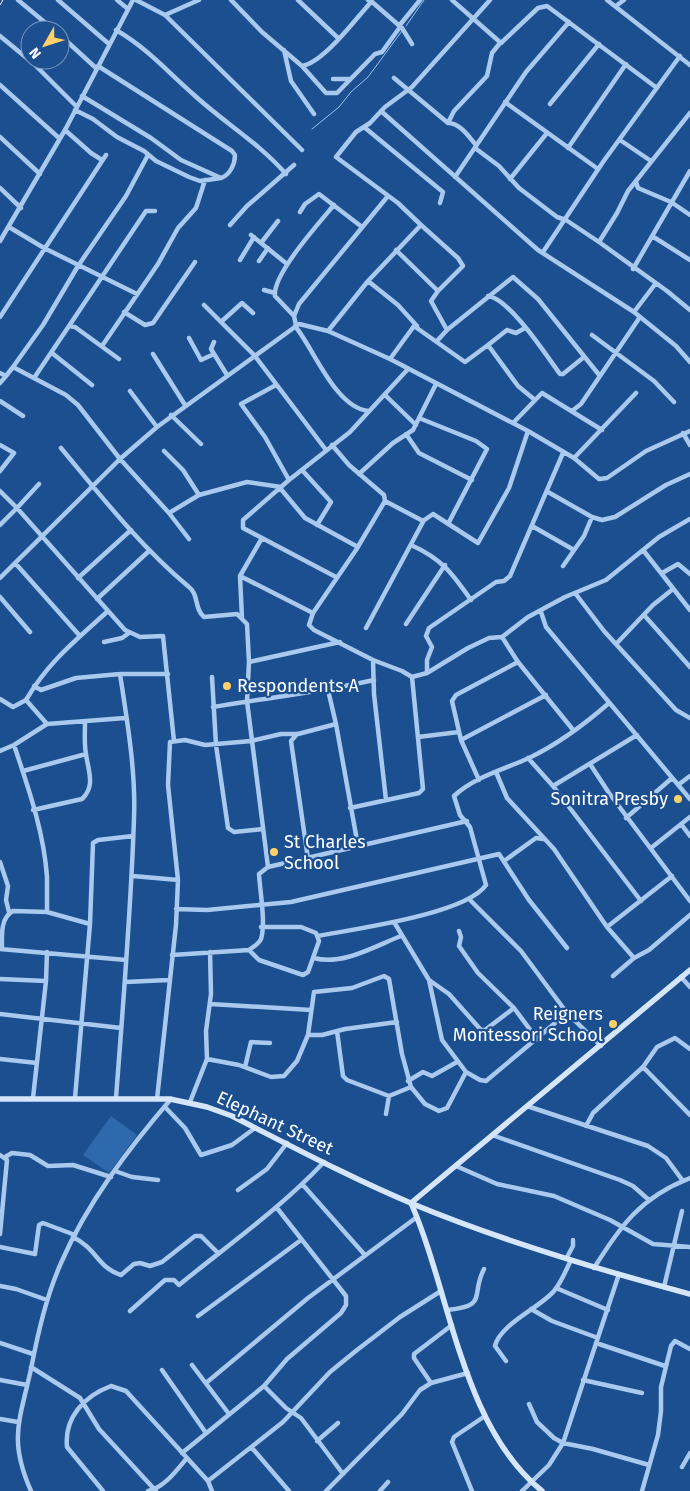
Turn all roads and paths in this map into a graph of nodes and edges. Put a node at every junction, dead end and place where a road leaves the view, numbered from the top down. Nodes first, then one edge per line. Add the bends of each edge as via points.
1 (18, 0) edge
2 (58, 0) edge
3 (117, 0) edge
4 (134, 0) edge
5 (199, 0) edge
6 (231, 0) edge
7 (298, 0) edge
8 (420, 0) edge
9 (452, 0) edge
10 (490, 0) edge
11 (550, 0) edge
12 (607, 0) edge
13 (624, 0) edge
14 (370, 1) edge
15 (547, 6) junction
16 (616, 6) junction
17 (128, 9) junction
18 (165, 15) junction
19 (472, 19) junction
20 (42, 20) edge
21 (569, 22) junction
22 (400, 26) junction
23 (116, 30) junction
24 (0, 36) edge
25 (338, 38) junction
26 (500, 43) junction
27 (70, 44) edge
28 (109, 44) junction
29 (412, 44) dead end
30 (599, 44) junction
31 (284, 50) junction
32 (680, 56) junction
33 (626, 64) junction
34 (690, 65) edge
35 (302, 66) junction
36 (97, 67) junction
37 (394, 78) dead end
38 (333, 79) dead end
39 (350, 79) junction
40 (0, 85) edge
41 (657, 88) junction
42 (408, 89) junction
43 (82, 96) junction
44 (505, 102) junction
45 (550, 104) dead end
46 (76, 108) junction
47 (381, 111) junction
48 (690, 113) edge
49 (314, 114) dead end
50 (688, 119) edge
51 (448, 124) junction
52 (364, 128) junction
53 (65, 130) junction
54 (547, 133) junction
55 (0, 138) edge
56 (60, 138) junction
57 (620, 140) junction
58 (475, 146) junction
59 (568, 148) junction
60 (302, 150) dead end
61 (106, 155) dead end
62 (148, 155) junction
63 (102, 160) junction
64 (650, 161) junction
65 (294, 165) dead end
66 (598, 169) junction
67 (690, 171) edge
68 (40, 174) junction
69 (286, 174) junction
70 (455, 177) junction
71 (221, 178) junction
72 (510, 179) junction
73 (205, 180) junction
74 (636, 182) junction
75 (0, 188) edge
76 (388, 196) junction
77 (671, 202) junction
78 (440, 203) dead end
79 (334, 205) junction
80 (21, 208) junction
81 (155, 211) dead end
82 (300, 212) dead end
83 (690, 215) edge
84 (566, 220) junction
85 (278, 221) dead end
86 (230, 225) dead end
87 (420, 225) junction
88 (9, 227) junction
89 (362, 227) junction
90 (652, 236) junction
91 (0, 240) edge
92 (599, 242) junction
93 (261, 243) junction
94 (44, 248) junction
95 (268, 248) junction
96 (396, 250) junction
97 (543, 252) junction
98 (240, 260) dead end
99 (690, 260) edge
100 (259, 261) dead end
101 (195, 262) dead end
102 (286, 264) junction
103 (78, 266) junction
104 (633, 269) junction
105 (103, 278) junction
106 (368, 281) junction
107 (656, 283) junction
108 (264, 290) dead end
109 (438, 291) junction
110 (136, 294) junction
111 (274, 294) junction
112 (488, 296) junction
113 (204, 305) dead end
114 (690, 310) edge
115 (124, 312) junction
116 (634, 312) junction
117 (253, 314) dead end
118 (294, 316) junction
119 (0, 317) edge
120 (640, 317) junction
121 (222, 321) junction
122 (296, 325) junction
123 (69, 326) junction
124 (417, 326) junction
125 (525, 328) junction
126 (447, 330) junction
127 (328, 331) junction
128 (592, 334) dead end
129 (189, 338) dead end
130 (437, 341) junction
131 (214, 342) dead end
132 (488, 345) junction
133 (102, 346) junction
134 (52, 353) junction
135 (618, 353) junction
136 (153, 354) dead end
137 (214, 354) junction
138 (254, 356) junction
139 (584, 357) junction
140 (119, 359) dead end
141 (390, 359) junction
142 (690, 362) edge
143 (13, 367) junction
144 (408, 369) junction
145 (0, 374) edge
146 (227, 375) junction
147 (6, 376) junction
148 (600, 376) junction
149 (34, 378) junction
150 (0, 383) edge
151 (436, 384) junction
152 (92, 385) dead end
153 (276, 385) junction
154 (130, 391) dead end
155 (636, 393) dead end
156 (385, 395) junction
157 (535, 400) junction
158 (0, 402) edge
159 (674, 402) dead end
160 (185, 405) junction
161 (572, 411) junction
162 (368, 412) junction
163 (172, 415) junction
164 (23, 416) dead end
165 (419, 418) junction
166 (513, 423) junction
167 (416, 425) junction
168 (157, 427) junction
169 (602, 430) junction
170 (528, 431) junction
171 (690, 431) edge
172 (682, 433) junction
173 (406, 434) junction
174 (201, 444) dead end
175 (0, 445) edge
176 (332, 445) junction
177 (690, 445) edge
178 (60, 448) dead end
179 (326, 450) junction
180 (164, 451) dead end
181 (563, 453) junction
182 (120, 458) junction
183 (574, 458) junction
184 (302, 470) junction
185 (0, 471) edge
186 (359, 474) junction
187 (690, 474) edge
188 (288, 480) junction
189 (472, 480) junction
190 (39, 484) dead end
191 (93, 487) junction
192 (280, 487) junction
193 (0, 491) edge
194 (548, 492) junction
195 (199, 495) junction
196 (386, 501) junction
197 (17, 508) junction
198 (169, 513) junction
199 (592, 517) junction
200 (425, 519) junction
201 (689, 521) edge
202 (448, 524) junction
203 (0, 525) edge
204 (318, 525) junction
205 (532, 526) junction
206 (131, 530) junction
207 (43, 538) junction
208 (262, 538) junction
209 (189, 539) dead end
210 (411, 545) junction
211 (358, 547) junction
212 (574, 550) junction
213 (644, 550) junction
214 (149, 551) junction
215 (16, 564) junction
216 (445, 565) junction
217 (563, 566) dead end
218 (662, 573) junction
219 (690, 574) edge
220 (240, 576) junction
221 (336, 577) junction
222 (0, 578) edge
223 (78, 578) junction
224 (673, 588) junction
225 (575, 592) junction
226 (0, 597) edge
227 (97, 599) junction
228 (471, 600) junction
229 (690, 610) edge
230 (108, 611) junction
231 (541, 612) junction
232 (313, 613) junction
233 (644, 615) junction
234 (242, 618) junction
235 (406, 624) dead end
236 (366, 628) dead end
237 (30, 632) dead end
238 (129, 633) junction
239 (80, 636) junction
240 (502, 637) junction
241 (104, 642) dead end
242 (340, 642) junction
243 (617, 643) junction
244 (374, 660) junction
245 (249, 662) junction
246 (518, 662) junction
247 (690, 666) edge
248 (427, 673) junction
249 (120, 674) junction
250 (168, 674) junction
251 (212, 677) dead end
252 (412, 677) junction
253 (374, 680) junction
254 (34, 686) junction
255 (328, 690) junction
256 (546, 695) junction
257 (0, 699) edge
258 (26, 700) junction
259 (247, 701) junction
260 (609, 703) junction
261 (212, 707) junction
262 (125, 718) junction
263 (690, 718) edge
264 (85, 722) junction
265 (47, 724) junction
266 (336, 724) junction
267 (574, 731) junction
268 (459, 732) junction
269 (298, 734) junction
270 (636, 734) junction
271 (418, 737) junction
272 (461, 740) junction
273 (174, 741) junction
274 (251, 741) junction
275 (14, 745) junction
276 (216, 745) junction
277 (0, 751) edge
278 (86, 754) junction
279 (528, 758) junction
280 (590, 764) junction
281 (23, 771) junction
282 (496, 772) junction
283 (690, 776) edge
284 (672, 778) junction
285 (479, 780) junction
286 (678, 785) junction
287 (552, 786) junction
288 (690, 799) edge
289 (386, 800) junction
290 (350, 808) junction
291 (33, 810) junction
292 (690, 817) edge
293 (626, 818) junction
294 (467, 821) junction
295 (681, 824) junction
296 (263, 829) junction
297 (537, 830) junction
298 (133, 836) junction
299 (690, 836) edge
300 (536, 838) junction
301 (545, 839) junction
302 (358, 846) junction
303 (651, 848) junction
304 (308, 859) junction
305 (478, 859) junction
306 (504, 861) junction
307 (0, 862) edge
308 (268, 867) junction
309 (133, 876) junction
310 (672, 876) junction
311 (178, 880) junction
312 (469, 899) junction
313 (641, 901) junction
314 (690, 901) edge
315 (261, 903) junction
316 (176, 909) junction
317 (9, 912) junction
318 (47, 912) junction
319 (689, 917) edge
320 (394, 922) junction
321 (90, 924) junction
322 (607, 927) junction
323 (261, 928) junction
324 (459, 931) dead end
325 (318, 936) junction
326 (401, 936) junction
327 (566, 948) dead end
328 (1, 949) edge
329 (249, 950) junction
330 (47, 952) junction
331 (210, 952) junction
332 (172, 955) junction
333 (88, 958) junction
334 (314, 958) junction
335 (634, 958) junction
336 (126, 960) junction
337 (690, 970) edge
338 (613, 976) dead end
339 (681, 977) junction
340 (0, 979) edge
341 (169, 980) junction
342 (429, 980) junction
343 (46, 981) junction
344 (124, 982) junction
345 (690, 987) edge
346 (210, 1004) junction
347 (514, 1008) junction
348 (311, 1010) junction
349 (0, 1014) edge
350 (568, 1014) junction
351 (40, 1019) junction
352 (397, 1022) junction
353 (81, 1024) junction
354 (121, 1028) junction
355 (337, 1031) junction
356 (308, 1035) junction
357 (538, 1039) junction
358 (270, 1043) dead end
359 (601, 1046) junction
360 (690, 1049) edge
361 (208, 1059) junction
362 (0, 1060) edge
363 (457, 1062) junction
364 (37, 1064) junction
365 (245, 1067) junction
366 (643, 1067) junction
367 (466, 1072) junction
368 (408, 1081) junction
369 (411, 1087) junction
370 (389, 1096) junction
371 (33, 1098) junction
372 (75, 1098) junction
373 (116, 1098) junction
374 (0, 1099) edge
375 (158, 1099) junction
376 (171, 1099) junction
377 (190, 1102) junction
378 (527, 1106) junction
379 (165, 1107) junction
380 (386, 1114) dead end
381 (690, 1115) edge
382 (586, 1126) junction
383 (256, 1128) junction
384 (492, 1135) junction
385 (287, 1143) junction
386 (2, 1156) edge
387 (324, 1162) junction
388 (456, 1166) junction
389 (115, 1171) junction
390 (111, 1177) junction
391 (690, 1178) edge
392 (158, 1180) dead end
393 (683, 1181) junction
394 (303, 1184) junction
395 (238, 1190) dead end
396 (649, 1200) junction
397 (411, 1203) junction
398 (277, 1208) junction
399 (682, 1211) dead end
400 (417, 1217) junction
401 (621, 1226) junction
402 (0, 1234) edge
403 (74, 1236) junction
404 (301, 1240) junction
405 (573, 1240) dead end
406 (675, 1246) junction
407 (0, 1247) edge
408 (690, 1247) edge
409 (218, 1253) junction
410 (364, 1254) junction
411 (568, 1260) junction
412 (594, 1268) junction
413 (484, 1269) dead end
414 (619, 1274) junction
415 (333, 1279) junction
416 (0, 1286) edge
417 (664, 1287) junction
418 (556, 1288) junction
419 (441, 1291) junction
420 (690, 1294) edge
421 (47, 1300) junction
422 (531, 1309) junction
423 (447, 1310) junction
424 (608, 1310) junction
425 (130, 1312) dead end
426 (198, 1316) dead end
427 (452, 1326) junction
428 (598, 1338) junction
429 (596, 1343) junction
430 (0, 1344) edge
431 (690, 1349) edge
432 (32, 1354) junction
433 (506, 1360) dead end
434 (192, 1365) dead end
435 (665, 1366) junction
436 (31, 1367) junction
437 (162, 1370) dead end
438 (468, 1373) junction
439 (0, 1380) edge
440 (583, 1380) junction
441 (206, 1383) junction
442 (431, 1383) junction
443 (26, 1385) junction
444 (264, 1386) junction
445 (642, 1393) dead end
446 (85, 1403) junction
447 (529, 1404) dead end
448 (292, 1412) junction
449 (229, 1414) junction
450 (485, 1416) junction
451 (0, 1419) edge
452 (18, 1422) junction
453 (338, 1423) dead end
454 (206, 1433) junction
455 (317, 1441) junction
456 (563, 1443) junction
457 (252, 1448) junction
458 (182, 1453) junction
459 (690, 1453) edge
460 (187, 1458) junction
461 (649, 1465) junction
462 (682, 1467) dead end
463 (343, 1474) junction
464 (208, 1481) junction
465 (388, 1482) dead end
466 (532, 1483) junction
467 (155, 1490) edge
468 (31, 1491) edge
469 (103, 1491) edge
470 (148, 1491) edge
471 (212, 1491) edge
472 (289, 1491) edge
473 (326, 1491) edge
474 (380, 1491) edge
475 (472, 1491) edge
476 (522, 1491) edge
477 (542, 1491) edge
478 (642, 1491) edge

1 - 20 street
2 - 28 street
3 - 17 street
4 - 17 street
4 - 18 street
5 - 18 street
6 - 31 street
7 - 25 street
8 - 22 street
9 - 19 street
10 - 19 street
11 - 15 street
12 - 16 street
13 - 16 street
14 - 22 street
14 - 25 street
15 - 21 street
15 - 26 street via 538,8 506,41
16 - 32 street
17 - 23 street
18 - 60 street
19 - 26 street
19 - 42 street
21 - 30 street
21 - 44 street via 540,53
22 - 29 street
22 - 39 street via 382,52 375,54
23 - 28 street
23 - 69 street via 142,46 194,95 255,142
24 - 46 street via 34,64
25 - 35 street via 318,60
26 - 51 street via 492,54 487,76 454,111
27 - 36 street
28 - 36 street
30 - 33 street
30 - 45 street
31 - 35 street
31 - 49 street via 291,81
32 - 34 street
32 - 41 street
33 - 41 street
33 - 59 street
35 - 39 street via 331,95
36 - 43 street
36 - 71 street via 232,151 235,155 233,166
37 - 42 street
38 - 39 street
40 - 56 street
41 - 57 street
42 - 47 street
42 - 51 street
43 - 46 street
43 - 71 street via 181,160
44 - 54 street
44 - 58 street
46 - 53 street
46 - 62 street
47 - 52 street
47 - 70 street
48 - 50 street
50 - 64 street
51 - 58 street via 462,130
52 - 76 street via 356,132 336,157
52 - 78 street via 443,192
53 - 56 street
53 - 63 street
54 - 59 street
54 - 72 street
55 - 68 street
56 - 68 street
57 - 64 street
57 - 66 street
58 - 70 street
58 - 72 street
59 - 66 street
61 - 63 street
62 - 73 street via 189,178
62 - 103 street via 126,196
63 - 94 street
64 - 74 street
65 - 69 street
66 - 84 street
67 - 77 street
68 - 80 street
69 - 86 street via 251,202
70 - 97 street
71 - 73 street
72 - 84 street via 557,217
73 - 110 street via 199,204 178,228
74 - 77 street via 638,188
74 - 92 street
75 - 80 street
76 - 87 street
76 - 89 street
77 - 83 street
77 - 90 street
79 - 82 street via 317,194
79 - 89 street
79 - 102 street
80 - 88 street
81 - 105 street via 146,210
84 - 92 street
84 - 97 street
85 - 93 street
87 - 96 street
87 - 109 street via 463,266
88 - 91 street
88 - 94 street
89 - 118 street via 300,304
90 - 99 street
90 - 104 street
92 - 104 street
93 - 95 street
93 - 98 street via 253,236
94 - 103 street
94 - 119 street
95 - 100 street
95 - 102 street
96 - 106 street
96 - 109 street
97 - 116 street
101 - 115 street via 153,323 145,325
102 - 111 street
103 - 105 street
103 - 143 street
104 - 107 street
105 - 110 street
105 - 123 street
106 - 124 street via 398,305
106 - 127 street
107 - 114 street
107 - 116 street
108 - 111 street
109 - 126 street via 431,301
110 - 115 street
111 - 118 street
112 - 125 street via 502,301
112 - 126 street
112 - 139 street via 513,277 544,304
113 - 121 street
115 - 133 street
116 - 120 street
117 - 121 street via 242,303
118 - 122 street
120 - 135 street
120 - 142 street via 676,346
121 - 138 street
122 - 127 street
122 - 138 street
122 - 162 street via 339,391 355,408
123 - 133 street via 75,326
123 - 134 street
124 - 130 street
124 - 141 street via 412,328
125 - 132 street via 516,333 507,330
125 - 139 street via 560,374
126 - 130 street
127 - 141 street
128 - 135 street
129 - 137 street via 201,360
130 - 132 street via 465,362
131 - 137 street via 211,349
132 - 157 street via 518,386
133 - 140 street
134 - 149 street
134 - 152 street
135 - 148 street
135 - 159 street via 654,381
136 - 160 street
137 - 146 street
138 - 146 street
138 - 153 street
139 - 148 street
141 - 144 street
143 - 147 street
143 - 149 street
144 - 151 street
144 - 156 street
145 - 147 street
146 - 160 street
147 - 150 street
148 - 161 street via 581,404
149 - 182 street via 78,405
151 - 165 street
151 - 166 street
153 - 179 street
153 - 188 street via 241,404 265,437
154 - 168 street
155 - 169 street
156 - 162 street
156 - 167 street
157 - 161 street via 542,393
157 - 166 street
158 - 164 street
160 - 163 street
161 - 169 street
162 - 176 street via 350,432
163 - 168 street
163 - 174 street
165 - 167 street
165 - 189 street via 486,447 487,453
166 - 170 street
167 - 173 street
168 - 182 street
169 - 183 street
170 - 181 street
170 - 202 street via 508,488 480,542
171 - 172 street
172 - 177 street
172 - 183 street via 646,451 603,479
173 - 186 street
173 - 189 street via 419,453
175 - 185 street via 14,453
176 - 179 street
176 - 186 street
178 - 191 street
179 - 184 street
180 - 195 street via 184,470
181 - 183 street
181 - 194 street
182 - 191 street
182 - 198 street
184 - 188 street
184 - 204 street via 331,502
186 - 196 street via 384,495
187 - 199 street via 666,485 616,517 602,520
188 - 192 street
189 - 202 street
190 - 197 street
191 - 206 street
191 - 207 street
192 - 195 street via 247,482
192 - 204 street via 299,512
192 - 208 street via 243,520 243,528
193 - 197 street
194 - 199 street
194 - 205 street
195 - 198 street
196 - 200 street via 423,521
196 - 211 street
197 - 203 street
197 - 207 street
198 - 209 street
199 - 212 street
200 - 202 street via 433,514
200 - 210 street
201 - 213 street via 659,537
204 - 211 street
205 - 212 street
205 - 228 street via 510,576
206 - 214 street
206 - 223 street
207 - 215 street
207 - 223 street
208 - 220 street
208 - 221 street
210 - 216 street
210 - 236 street
211 - 221 street
212 - 217 street
213 - 218 street
213 - 225 street via 606,580
214 - 227 street
214 - 234 street via 190,587 204,617 237,614
215 - 222 street
215 - 239 street
216 - 228 street
216 - 235 street
218 - 219 street via 678,564
218 - 224 street
220 - 232 street
220 - 234 street
221 - 232 street
223 - 227 street
224 - 229 street
224 - 233 street
225 - 231 street
225 - 243 street
226 - 237 street
227 - 230 street
228 - 248 street via 426,632 432,647
230 - 238 street
230 - 239 street
231 - 240 street via 528,617
231 - 260 street via 546,627
232 - 242 street via 309,625
233 - 243 street
233 - 247 street
234 - 245 street via 247,624
238 - 241 street
238 - 250 street via 140,637 163,636
239 - 254 street via 58,655
240 - 246 street
240 - 248 street via 489,638 468,648
242 - 244 street
242 - 245 street
243 - 263 street via 676,710
244 - 252 street
244 - 253 street
245 - 259 street
246 - 256 street
246 - 268 street via 454,697
248 - 252 street
249 - 250 street
249 - 254 street via 76,678 41,690
249 - 262 street
250 - 273 street
251 - 261 street
252 - 271 street
253 - 255 street
253 - 289 street
254 - 258 street
255 - 259 street
255 - 266 street
256 - 267 street
256 - 272 street
257 - 258 street via 12,707
258 - 265 street
259 - 261 street
259 - 274 street
260 - 267 street
260 - 270 street
261 - 276 street
262 - 264 street
262 - 298 street via 132,772
264 - 265 street
264 - 278 street
265 - 275 street
266 - 269 street
266 - 290 street
267 - 279 street
268 - 271 street
268 - 272 street
269 - 274 street via 281,734
269 - 304 street via 291,741 292,760
270 - 280 street
270 - 284 street
271 - 289 street via 423,789 419,793
272 - 285 street
273 - 276 street
273 - 311 street via 170,742 168,785
274 - 276 street
274 - 296 street
275 - 277 street
275 - 281 street
276 - 296 street via 228,828 234,832
278 - 281 street
278 - 291 street via 88,794
279 - 282 street
279 - 287 street
280 - 287 street
280 - 293 street
281 - 291 street
282 - 285 street
282 - 297 street via 507,798
283 - 286 street
284 - 286 street
284 - 293 street
285 - 294 street via 454,796 460,815
286 - 288 street
287 - 313 street
289 - 290 street
290 - 302 street
291 - 318 street via 47,876
292 - 295 street
293 - 303 street
294 - 302 street
294 - 305 street
295 - 299 street
295 - 303 street
296 - 308 street
297 - 300 street
297 - 301 street
298 - 309 street
298 - 321 street via 93,843
300 - 301 street
300 - 306 street
301 - 322 street
302 - 304 street
303 - 310 street
304 - 308 street
305 - 306 street via 499,854
305 - 312 street via 486,885
305 - 315 street via 316,898
306 - 327 street
307 - 317 street via 8,886 6,900
308 - 315 street via 259,874
309 - 311 street
309 - 336 street
310 - 313 street
310 - 314 street
311 - 316 street
312 - 320 street
312 - 350 street via 521,951
313 - 322 street
315 - 316 street via 207,910
315 - 323 street
316 - 332 street
317 - 318 street
317 - 328 street via 2,929
318 - 321 street
319 - 335 street via 650,950
320 - 325 street
320 - 326 street
321 - 333 street
322 - 335 street
323 - 325 street via 301,928
323 - 329 street via 261,940
324 - 347 street via 459,944 478,973
325 - 334 street
326 - 334 street via 343,958
326 - 342 street
328 - 330 street
329 - 331 street
329 - 334 street via 259,960 303,975 308,972
330 - 333 street
330 - 343 street
331 - 332 street
331 - 346 street
332 - 341 street
333 - 336 street
333 - 353 street
335 - 338 street
336 - 344 street
337 - 339 main road
339 - 345 street
339 - 359 main road
340 - 343 street
341 - 344 street
341 - 375 street
342 - 347 street via 449,994 480,1030 485,1030
342 - 363 street via 442,1040
343 - 351 street
344 - 354 street
346 - 348 street
346 - 361 street via 206,1031
347 - 357 street
348 - 352 street via 314,992 352,988 384,976 389,979
348 - 356 street
349 - 351 street
350 - 357 street
350 - 359 street
351 - 353 street
351 - 364 street
352 - 355 street
352 - 368 street
353 - 354 street
353 - 372 street
354 - 373 street
355 - 356 street
355 - 370 street via 346,1080
356 - 365 street via 297,1061 284,1076 272,1077
357 - 367 street via 486,1081
358 - 365 street via 251,1042
359 - 378 main road
360 - 366 street via 675,1038 667,1041 658,1047
361 - 365 street
361 - 377 street
362 - 364 street
363 - 367 street
363 - 368 street via 432,1076 423,1072
364 - 371 street
366 - 381 street
366 - 382 street via 599,1106
367 - 369 street via 443,1110 425,1104
368 - 369 street
369 - 370 street
370 - 380 street
371 - 372 main road, Elephant Street
371 - 374 main road, Elephant Street
372 - 373 main road, Elephant Street
373 - 375 main road, Elephant Street
375 - 376 main road, Elephant Street
376 - 377 main road, Elephant Street
376 - 379 street
377 - 383 main road, Elephant Street via 225,1113
378 - 382 street
378 - 384 main road
379 - 383 street via 185,1128 201,1155 232,1145
379 - 389 street
382 - 393 street via 648,1146 666,1158
383 - 385 main road, Elephant Street
384 - 388 main road
384 - 396 street via 620,1180
385 - 387 main road, Elephant Street
385 - 395 street via 267,1169
386 - 390 street via 12,1153 30,1155 48,1166 73,1164
386 - 402 street via 7,1160
387 - 394 street
387 - 397 main road, Elephant Street
388 - 397 main road
388 - 401 street via 497,1184 554,1196
389 - 390 street
389 - 392 street
390 - 403 street
391 - 393 street
393 - 396 street
394 - 398 street
394 - 410 street
396 - 401 street
397 - 400 main road
397 - 411 main road, Elephant Street
398 - 404 street
398 - 409 street
399 - 406 street
400 - 410 street
400 - 419 main road
401 - 406 street via 653,1244
401 - 412 street
403 - 407 street via 43,1223 39,1225 35,1254
403 - 409 street via 90,1248 110,1271 121,1275 134,1264 150,1266 162,1262 195,1236 201,1236
403 - 421 street
404 - 415 street
404 - 426 street
405 - 411 street
406 - 408 street
406 - 417 street
409 - 425 street via 179,1285 174,1280 165,1280
410 - 415 street
411 - 412 main road, Elephant Street
411 - 418 street
412 - 414 main road, Elephant Street
413 - 423 street via 477,1298 472,1304
414 - 417 main road, Elephant Street
414 - 424 street
415 - 441 street
415 - 444 street via 347,1300 344,1310 287,1359
416 - 421 street
417 - 420 main road, Elephant Street
418 - 422 street
418 - 424 street
419 - 423 main road
419 - 448 street via 357,1350 330,1372
421 - 432 street
422 - 428 street via 552,1321
422 - 433 street via 496,1343 496,1348
423 - 427 main road
424 - 428 street
427 - 438 main road
427 - 442 street via 414,1354
428 - 429 street
429 - 435 street
429 - 440 street
430 - 432 street
431 - 435 street via 674,1341
432 - 436 street
434 - 441 street
435 - 461 street via 660,1420
436 - 443 street
436 - 446 street
437 - 454 street
438 - 442 street
438 - 450 main road
439 - 443 street
440 - 445 street
440 - 456 street
441 - 449 street
442 - 463 street via 420,1390 402,1414
443 - 452 street
444 - 448 street
444 - 449 street
446 - 458 street via 105,1388 119,1387
446 - 467 street via 99,1428
446 - 469 street via 70,1418 67,1447
447 - 456 street via 537,1422
448 - 455 street via 301,1418
448 - 457 street
449 - 454 street
450 - 466 main road via 510,1459
450 - 475 street via 454,1437 452,1442
451 - 452 street
452 - 468 street via 18,1455
453 - 455 street
454 - 458 street
455 - 463 street
456 - 461 street
456 - 466 street
457 - 464 street
457 - 472 street
458 - 460 street
459 - 462 street
460 - 464 street
460 - 467 street
461 - 478 street
463 - 473 street
464 - 471 street
465 - 474 street
466 - 476 street
466 - 477 main road
467 - 470 street

